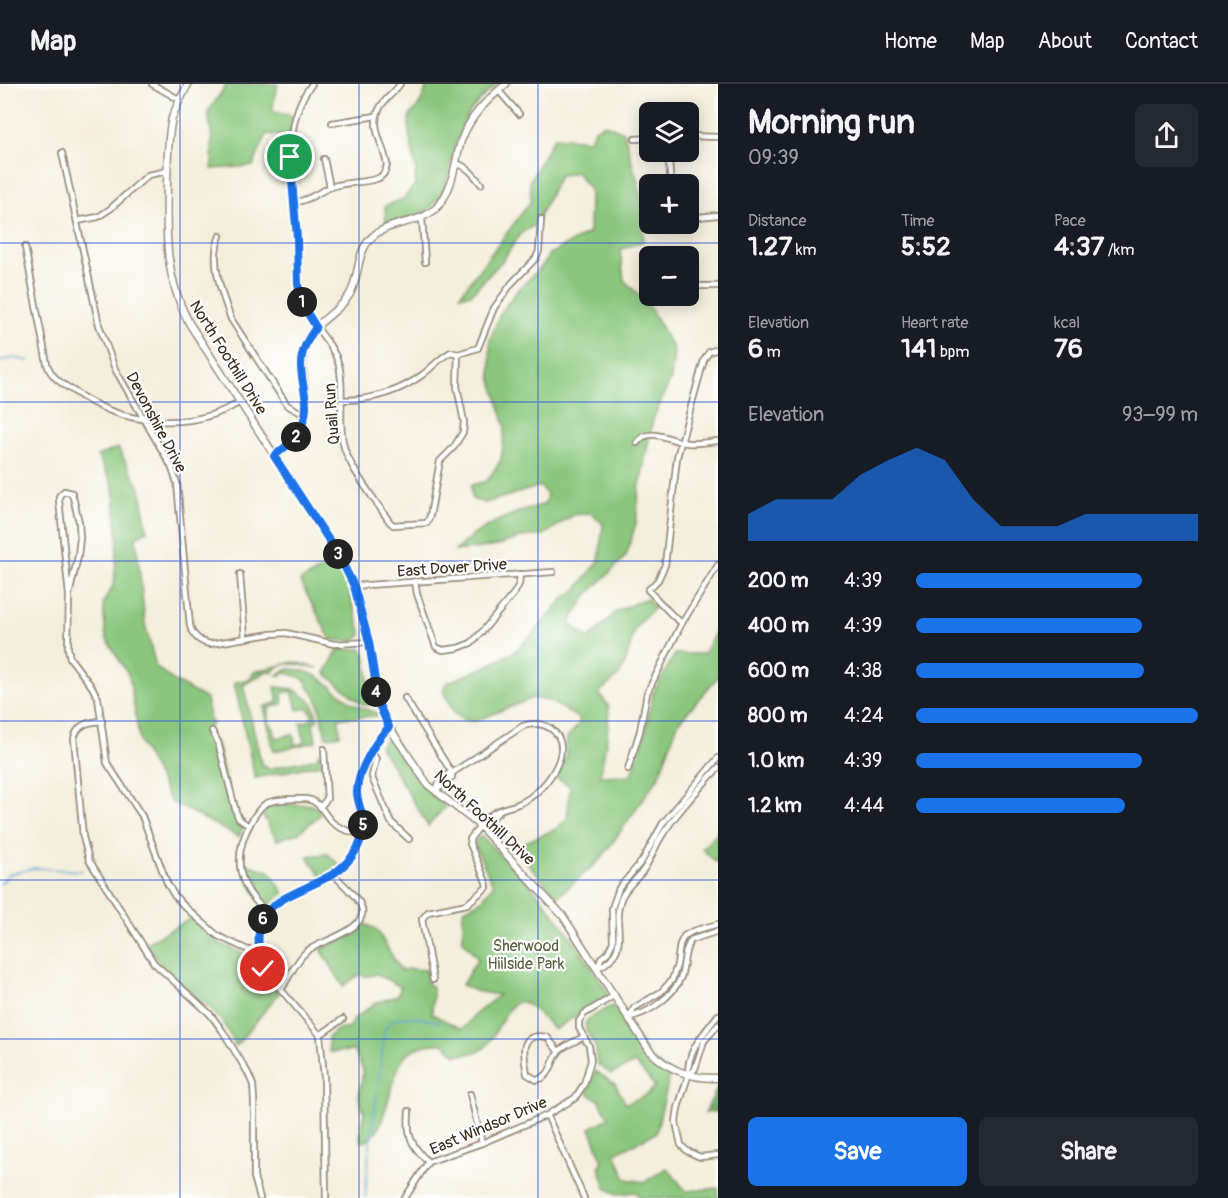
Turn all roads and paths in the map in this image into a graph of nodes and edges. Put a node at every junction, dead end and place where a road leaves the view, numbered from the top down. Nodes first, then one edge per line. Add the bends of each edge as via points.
1 (152, 84) edge
2 (188, 84) edge
3 (312, 84) edge
4 (400, 84) edge
5 (506, 84) edge
6 (498, 90) junction
7 (180, 100) junction
8 (519, 114) dead end
9 (376, 116) junction
10 (332, 123) dead end
11 (699, 136) edge
12 (718, 137) edge
13 (635, 139) dead end
14 (639, 139) edge
15 (62, 153) dead end
16 (324, 159) dead end
17 (456, 163) junction
18 (168, 171) junction
19 (481, 184) dead end
20 (330, 187) junction
21 (295, 202) junction
22 (718, 215) edge
23 (699, 217) edge
24 (422, 218) junction
25 (541, 219) dead end
26 (77, 221) junction
27 (220, 236) dead end
28 (25, 247) dead end
29 (425, 262) dead end
30 (699, 285) edge
31 (718, 286) edge
32 (316, 327) junction
33 (715, 349) edge
34 (458, 354) junction
35 (342, 400) junction
36 (240, 402) junction
37 (305, 415) junction
38 (142, 419) junction
39 (718, 441) edge
40 (681, 442) junction
41 (637, 443) dead end
42 (274, 456) junction
43 (718, 566) edge
44 (553, 572) dead end
45 (240, 574) dead end
46 (520, 574) junction
47 (415, 582) junction
48 (354, 586) junction
49 (69, 595) junction
50 (682, 623) junction
51 (244, 638) junction
52 (369, 642) junction
53 (405, 698) dead end
54 (102, 721) junction
55 (389, 727) junction
56 (212, 731) dead end
57 (324, 749) dead end
58 (371, 751) junction
59 (718, 758) edge
60 (718, 768) edge
61 (628, 769) dead end
62 (452, 773) junction
63 (436, 791) junction
64 (321, 806) junction
65 (249, 826) junction
66 (480, 826) junction
67 (362, 835) junction
68 (409, 839) dead end
69 (646, 854) junction
70 (651, 857) junction
71 (333, 874) junction
72 (267, 912) junction
73 (718, 924) edge
74 (718, 931) edge
75 (258, 950) junction
76 (609, 950) junction
77 (615, 954) junction
78 (598, 968) junction
79 (433, 980) dead end
80 (281, 990) junction
81 (615, 996) junction
82 (718, 1015) edge
83 (630, 1017) junction
84 (343, 1019) dead end
85 (718, 1025) edge
86 (321, 1035) junction
87 (584, 1037) junction
88 (558, 1051) junction
89 (688, 1076) junction
90 (718, 1078) edge
91 (470, 1094) dead end
92 (409, 1111) dead end
93 (547, 1115) junction
94 (482, 1143) junction
95 (718, 1155) edge
96 (428, 1162) junction
97 (260, 1198) edge
98 (326, 1198) edge
99 (405, 1198) edge
100 (584, 1198) edge

1 - 7 street
2 - 7 street, North Foothill Drive
3 - 21 street, Quail Run via 299,108 291,147
4 - 9 street
5 - 6 street
6 - 8 street
6 - 17 street via 473,116
7 - 18 street, North Foothill Drive via 172,118
9 - 10 street
9 - 20 street via 376,131 387,165 383,175
11 - 12 street
13 - 14 street
15 - 26 street, Devonshire Drive
16 - 20 street
17 - 19 street via 470,170
17 - 24 street via 445,196
18 - 26 street via 148,175 98,217
18 - 36 street, North Foothill Drive via 167,254 175,292 189,323
20 - 21 street
21 - 32 street, Quail Run via 298,285 305,309
22 - 23 street
24 - 29 street
24 - 32 street via 388,227 368,241 360,254 349,295
25 - 34 street via 536,258 495,308 478,348
26 - 38 street, Devonshire Drive via 99,325 115,369
27 - 37 street via 216,262 231,319 287,405
28 - 38 street via 51,373 94,404
30 - 31 street
32 - 35 street, Quail Run via 339,366
32 - 37 street via 302,353
33 - 40 street via 704,360
34 - 35 street via 443,356 395,392
34 - 35 street, Quail Run via 457,386 464,422 454,447 440,461 427,523 395,525 389,521 345,451
36 - 38 street via 228,410 198,418 162,422
36 - 42 street, North Foothill Drive
37 - 42 street via 295,437
38 - 51 street, Devonshire Drive via 177,483 191,630 200,641 210,644
39 - 40 street
40 - 41 street via 651,434
40 - 50 street via 665,565 648,590
42 - 48 street, North Foothill Drive via 338,554
43 - 50 street
44 - 46 street, East Dover Drive
45 - 51 street
46 - 47 street, East Dover Drive
46 - 47 street via 515,592 471,643 443,650 436,647
47 - 48 street, East Dover Drive
48 - 52 street, North Foothill Drive
49 - 49 street via 80,530 75,500 72,493 64,491 58,500
49 - 54 street via 69,654 95,692
50 - 61 street via 647,693
51 - 52 street, Devonshire Drive via 286,633 334,644
52 - 55 street, North Foothill Drive via 376,694
53 - 62 street
54 - 75 street via 106,763 142,816 174,895 218,936 248,950
54 - 97 street via 82,726 74,738 83,837 89,860 154,963 210,1014 248,1073 254,1100 254,1178
55 - 58 street
55 - 63 street, North Foothill Drive
56 - 65 street via 236,812
57 - 64 street via 327,799
58 - 67 street via 357,789
58 - 68 street via 376,759 372,776 391,822
59 - 69 street via 663,823
60 - 70 street via 669,825
62 - 63 street via 436,786
62 - 66 street via 523,726 538,724 549,728 560,743 559,763 531,797
63 - 66 street, North Foothill Drive
64 - 65 street via 305,799 270,802 258,811
64 - 67 street via 338,827
65 - 72 street via 241,842 240,867 249,893
66 - 78 street, North Foothill Drive via 563,916
66 - 79 street via 470,844 487,888 467,904 428,912 422,919
67 - 71 street via 358,847
69 - 70 street
69 - 76 street via 614,898 614,935
70 - 77 street via 620,902 620,941
71 - 72 street via 280,899
71 - 80 street via 359,902 360,919 352,928 308,950
72 - 75 street via 261,923
73 - 83 street via 684,936 672,980 661,992 634,1008
74 - 83 street via 691,940 673,991
75 - 80 street via 263,969
76 - 77 street
76 - 78 street
77 - 78 street
78 - 81 street, North Foothill Drive
80 - 86 street
81 - 83 street, North Foothill Drive
81 - 87 street, East Windsor Drive via 581,1017 579,1028
82 - 89 street via 698,1039
83 - 89 street, North Foothill Drive via 655,1057
84 - 86 street
85 - 89 street via 704,1041 695,1069
86 - 98 street
87 - 88 street
87 - 93 street, East Windsor Drive via 591,1060 584,1084 569,1102
88 - 88 street via 544,1078 537,1080 527,1074 523,1051 527,1041 534,1036 547,1037
89 - 90 street
89 - 95 street via 676,1122 681,1144 694,1156
91 - 94 street
92 - 96 street via 410,1140
93 - 94 street, East Windsor Drive
93 - 100 street
94 - 96 street, East Windsor Drive
96 - 99 street, East Windsor Drive

